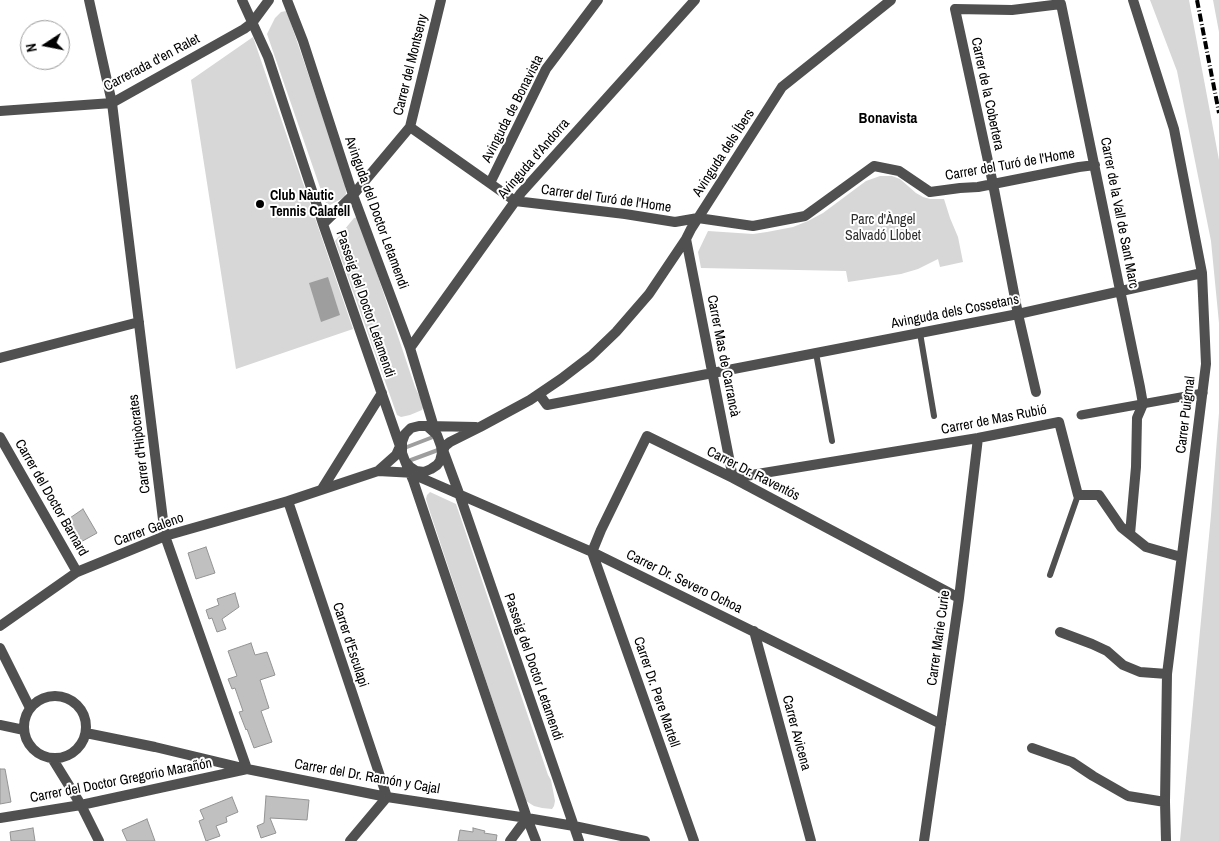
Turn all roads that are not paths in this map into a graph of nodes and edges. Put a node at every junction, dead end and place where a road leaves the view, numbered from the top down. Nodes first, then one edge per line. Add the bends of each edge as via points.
1 (89, 0) edge
2 (242, 0) edge
3 (269, 0) edge
4 (287, 0) edge
5 (441, 0) edge
6 (598, 0) edge
7 (694, 0) edge
8 (891, 0) edge
9 (1133, 0) edge
10 (1012, 5) edge
11 (955, 9) joint
12 (252, 23) junction
13 (112, 103) junction
14 (0, 111) edge
15 (410, 127) junction
16 (1095, 165) junction
17 (490, 183) junction
18 (993, 184) junction
19 (353, 195) junction
20 (515, 201) junction
21 (698, 218) junction
22 (323, 224) junction
23 (686, 238) junction
24 (1202, 273) junction
25 (1120, 291) junction
26 (1018, 314) junction
27 (139, 322) junction
28 (920, 333) junction
29 (410, 348) junction
30 (816, 353) junction
31 (0, 358) edge
32 (713, 374) junction
33 (1036, 392) dead end
34 (382, 393) junction
35 (1203, 393) junction
36 (539, 394) junction
37 (1143, 404) junction
38 (1081, 415) dead end
39 (934, 416) dead end
40 (480, 427) junction
41 (433, 429) junction
42 (0, 437) edge
43 (978, 438) junction
44 (832, 441) dead end
45 (402, 451) junction
46 (441, 453) junction
47 (378, 471) junction
48 (424, 472) junction
49 (410, 473) junction
50 (733, 478) junction
51 (322, 489) junction
52 (1078, 495) junction
53 (460, 496) junction
54 (288, 501) junction
55 (1130, 534) junction
56 (165, 536) junction
57 (592, 552) junction
58 (1181, 557) junction
59 (77, 572) junction
60 (1050, 575) dead end
61 (958, 598) junction
62 (0, 626) edge
63 (754, 631) junction
64 (1060, 632) dead end
65 (0, 648) edge
66 (1167, 674) junction
67 (30, 708) junction
68 (941, 724) junction
69 (0, 726) edge
70 (24, 730) junction
71 (86, 733) junction
72 (1032, 748) dead end
73 (52, 758) junction
74 (247, 769) junction
75 (387, 797) junction
76 (1165, 802) junction
77 (81, 805) junction
78 (0, 818) edge
79 (527, 818) junction
80 (574, 826) junction
81 (99, 841) edge
82 (350, 841) edge
83 (510, 841) edge
84 (536, 841) edge
85 (579, 841) edge
86 (645, 841) edge
87 (694, 841) edge
88 (811, 841) edge
89 (924, 841) edge
90 (1166, 841) edge

1 - 13 street, Carrer d'Hipòcrates
2 - 12 street, Passeig del Doctor Letamendi
3 - 12 street, Carrerada d'en Ralet
4 - 19 street, Avinguda del Doctor Letamendi
5 - 15 street, Carrer del Montseny
6 - 17 street, Avinguda de Bonavista via 546,68
7 - 20 street, Avinguda d'Andorra
8 - 21 street, Avinguda dels Íbers via 782,88
9 - 24 street, Carrer Puigmal via 1174,129
10 - 11 street, Carrer de la Vall de Sant Marc
10 - 16 street, Carrer de la Vall de Sant Marc via 1061,4
11 - 18 street, Carrer de la Cobertera
12 - 13 street, Carrerada d'en Ralet
12 - 22 street, Passeig del Doctor Letamendi via 268,57
13 - 14 street, Carrerada d'en Ralet
13 - 27 street, Carrer d'Hipòcrates
15 - 17 street, Carrer del Turó de l'Home
15 - 19 street, Carrer del Montseny
16 - 18 street, Carrer del Turó de l'Home
16 - 25 street, Carrer de la Vall de Sant Marc
17 - 20 street, Carrer del Turó de l'Home
18 - 21 street, Carrer del Turó de l'Home via 930,192 899,171 874,166 805,216 754,226
18 - 26 street, Carrer de la Cobertera
19 - 22 street, Carrer del Montseny
19 - 29 street, Avinguda del Doctor Letamendi
20 - 21 street, Carrer del Turó de l'Home via 675,222
20 - 29 street, Avinguda d'Andorra
21 - 23 street, Avinguda dels Íbers
22 - 34 street, Passeig del Doctor Letamendi
23 - 32 street, Carrer Mas de Carrancà
23 - 36 street, Avinguda dels Íbers via 649,294 616,332
24 - 25 street, Avinguda dels Cossetans
24 - 35 street, Carrer Puigmal via 1206,364
25 - 26 street, Avinguda dels Cossetans
25 - 37 street, Carrer de la Vall de Sant Marc
26 - 28 street, Avinguda dels Cossetans
26 - 33 street, Carrer de la Cobertera
27 - 31 street
27 - 56 street, Carrer d'Hipòcrates
28 - 30 street, Avinguda dels Cossetans
28 - 39 lane
29 - 41 street, Avinguda del Doctor Letamendi
30 - 32 street, Avinguda dels Cossetans
30 - 44 lane
32 - 36 street, Avinguda dels Cossetans via 547,405
32 - 50 street, Carrer Mas de Carrancà
34 - 45 street, Passeig del Doctor Letamendi
34 - 51 street
35 - 37 street
35 - 58 street, Carrer Puigmal
36 - 40 street, Avinguda dels Íbers
37 - 38 street
37 - 55 street, Carrer de la Vall de Sant Marc via 1137,418
40 - 41 street, Avinguda dels Íbers
40 - 46 street, Avinguda dels Íbers via 450,442
41 - 45 street via 411,428 405,434
41 - 46 street
42 - 59 street, Carrer del Doctor Barnard
43 - 50 street, Carrer de Mas Rubió
43 - 52 street, Carrer de Mas Rubió via 1059,422
43 - 61 street, Carrer Marie Curie
45 - 47 street, Carrer Galeno
45 - 48 street via 410,467
45 - 49 street, Passeig del Doctor Letamendi
46 - 48 street via 437,465
46 - 53 street, Passeig del Doctor Letamendi
47 - 49 street, Carrer Galeno
47 - 51 street, Carrer Galeno
48 - 49 street, Carrer Galeno
49 - 53 street, Carrer Dr. Severo Ochoa
49 - 79 street, Passeig del Doctor Letamendi
50 - 57 street, Carrer Dr. Raventós via 647,436
50 - 61 street, Carrer Dr. Raventós
51 - 54 street, Carrer Galeno
52 - 55 street via 1099,495 1121,527
52 - 60 lane
53 - 57 street, Carrer Dr. Severo Ochoa
53 - 80 street, Passeig del Doctor Letamendi
54 - 56 street, Carrer Galeno
54 - 75 street, Carrer d'Esculapi
55 - 58 street via 1146,546
56 - 59 street, Carrer Galeno
56 - 74 street, Carrer d'Hipòcrates
57 - 63 street, Carrer Dr. Severo Ochoa
57 - 87 street, Carrer Dr. Pere Martell
58 - 66 street, Carrer Puigmal
59 - 62 street, Carrer Galeno
61 - 68 street, Carrer Marie Curie
63 - 68 street, Carrer Dr. Severo Ochoa
63 - 88 street, Carrer Avicena
64 - 66 street via 1107,651 1123,665 1140,672
65 - 67 street
66 - 76 street, Carrer Puigmal
67 - 70 street
67 - 71 street via 47,696 69,698 79,705 84,714
68 - 89 street, Carrer Marie Curie
69 - 70 street
70 - 73 street via 34,750
71 - 73 street via 81,746 73,753 63,758
71 - 74 street, Carrer del Dr. Ramón y Cajal
72 - 76 street via 1072,762 1128,796
73 - 77 street
74 - 75 street, Carrer del Dr. Ramón y Cajal
74 - 77 street, Carrer del Doctor Gregorio Marañón
75 - 79 street, Carrer del Dr. Ramón y Cajal
75 - 82 street
76 - 90 street, Carrer Puigmal
77 - 78 street, Carrer del Doctor Gregorio Marañón
77 - 81 street
79 - 80 street, Carrer del Dr. Ramón y Cajal
79 - 83 street
79 - 84 street, Passeig del Doctor Letamendi
80 - 85 street, Passeig del Doctor Letamendi
80 - 86 street, Carrer del Dr. Ramón y Cajal

